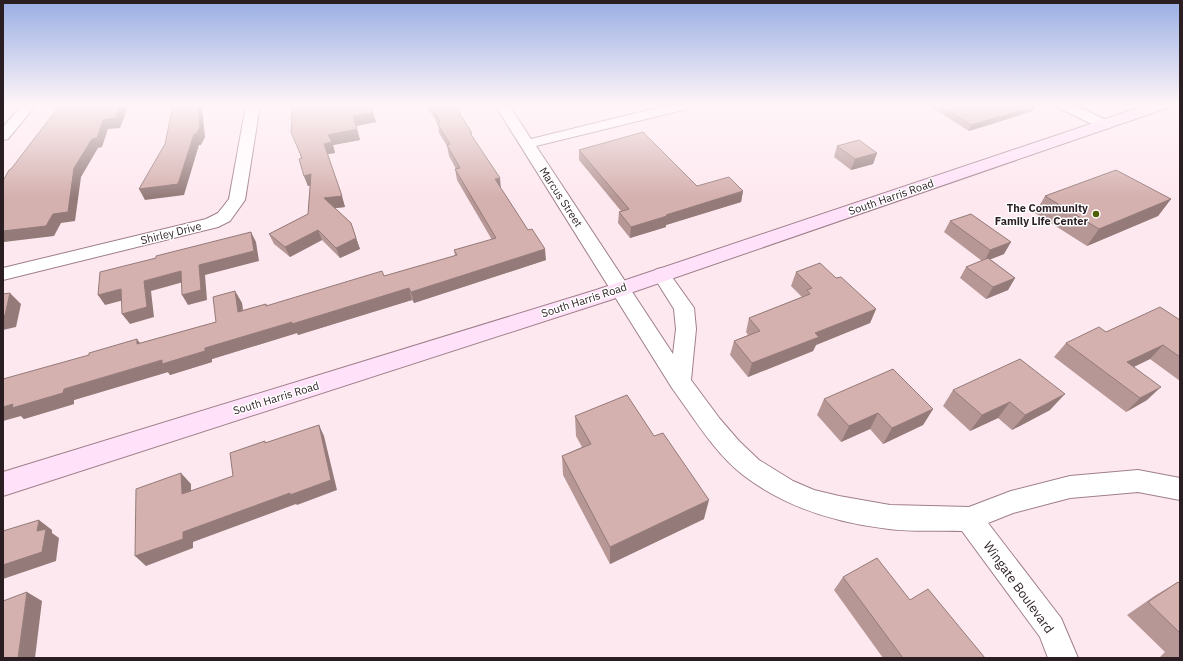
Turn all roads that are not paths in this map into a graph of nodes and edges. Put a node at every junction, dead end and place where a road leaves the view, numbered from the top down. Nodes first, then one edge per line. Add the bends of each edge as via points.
1 (248, 136) edge
2 (523, 136) edge
3 (561, 136) edge
4 (1073, 136) edge
5 (528, 144) junction
6 (3, 274) edge
7 (661, 274) junction
8 (621, 289) junction
9 (680, 382) junction
10 (3, 484) edge
11 (1180, 489) edge
12 (969, 519) junction
13 (1063, 658) edge

1 - 6 street, Shirley Drive via 237,200 224,217 212,223
2 - 5 street, Marcus Street
3 - 5 street
4 - 7 main road, South Harris Road
5 - 8 street, Marcus Street
7 - 8 main road, South Harris Road
7 - 9 street via 684,308 686,329
8 - 9 street
8 - 10 main road, South Harris Road
9 - 12 street via 712,426 751,467 784,488 811,501 890,516
11 - 12 street via 1138,480 1070,487 1011,502
12 - 13 street, Wingate Boulevard via 1051,628

